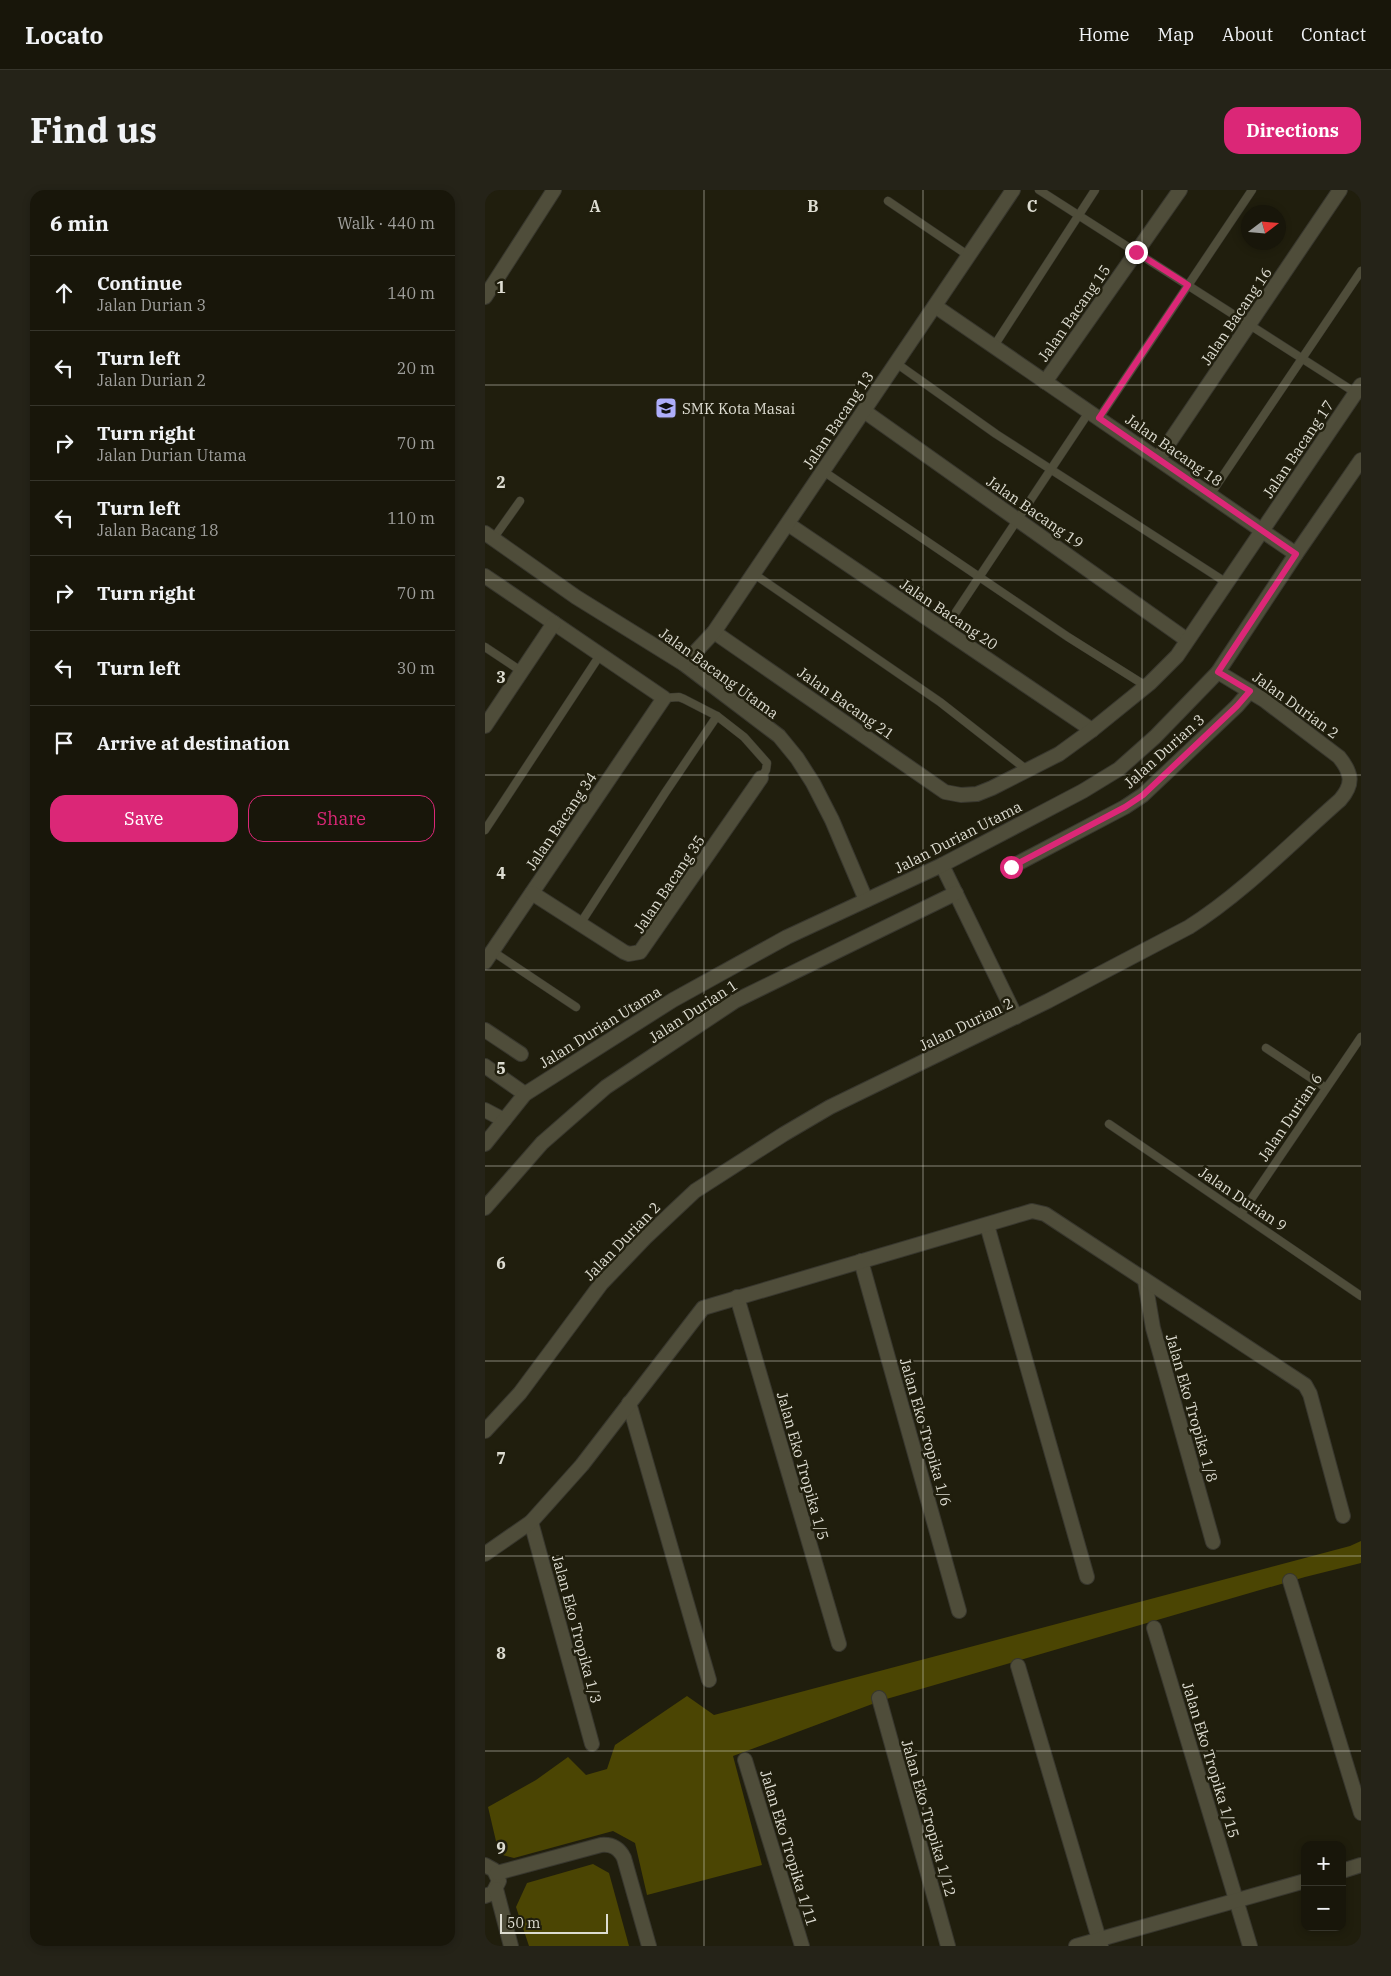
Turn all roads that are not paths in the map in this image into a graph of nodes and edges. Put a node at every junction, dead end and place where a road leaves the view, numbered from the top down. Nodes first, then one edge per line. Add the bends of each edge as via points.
1 (554, 190) edge
2 (1039, 190) edge
3 (1095, 190) edge
4 (1180, 190) edge
5 (1252, 190) edge
6 (1340, 190) edge
7 (1010, 191) edge
8 (888, 201) dead end
9 (1078, 215) junction
10 (1136, 252) junction
11 (969, 256) junction
12 (1361, 271) edge
13 (1188, 285) junction
14 (485, 297) edge
15 (935, 306) junction
16 (1249, 324) junction
17 (994, 346) junction
18 (1302, 358) junction
19 (897, 363) junction
20 (1045, 382) junction
21 (1359, 389) edge
22 (864, 411) junction
23 (1094, 415) junction
24 (1158, 459) junction
25 (1361, 460) edge
26 (1051, 469) junction
27 (823, 471) junction
28 (1210, 495) junction
29 (520, 501) dead end
30 (1017, 520) junction
31 (787, 524) junction
32 (1263, 531) junction
33 (489, 536) edge
34 (1296, 554) junction
35 (754, 574) junction
36 (485, 576) edge
37 (979, 577) junction
38 (1227, 583) junction
39 (554, 623) junction
40 (944, 630) junction
41 (714, 632) junction
42 (1187, 640) junction
43 (485, 646) edge
44 (600, 654) junction
45 (684, 664) junction
46 (521, 672) junction
47 (1218, 672) junction
48 (1146, 686) junction
49 (1250, 691) junction
50 (664, 698) junction
51 (717, 716) junction
52 (485, 725) edge
53 (1092, 730) junction
54 (1027, 770) junction
55 (761, 778) joint
56 (961, 795) joint
57 (485, 830) edge
58 (942, 865) junction
59 (1011, 867) dead end
60 (532, 893) junction
61 (956, 893) junction
62 (866, 900) junction
63 (580, 924) junction
64 (489, 956) edge
65 (576, 1007) dead end
66 (1016, 1017) junction
67 (485, 1030) edge
68 (1361, 1037) edge
69 (1266, 1048) dead end
70 (521, 1054) dead end
71 (485, 1066) edge
72 (1327, 1088) junction
73 (525, 1094) junction
74 (485, 1110) edge
75 (505, 1120) junction
76 (1109, 1124) dead end
77 (485, 1144) edge
78 (485, 1208) edge
79 (1241, 1214) junction
80 (987, 1225) junction
81 (861, 1261) junction
82 (1145, 1281) junction
83 (1361, 1296) edge
84 (737, 1297) junction
85 (629, 1402) junction
86 (485, 1431) edge
87 (1343, 1516) dead end
88 (531, 1522) junction
89 (1213, 1542) dead end
90 (485, 1554) edge
91 (1087, 1577) dead end
92 (1290, 1581) dead end
93 (959, 1611) dead end
94 (1155, 1628) dead end
95 (839, 1644) dead end
96 (1018, 1666) dead end
97 (709, 1680) dead end
98 (879, 1698) dead end
99 (592, 1744) dead end
100 (745, 1760) dead end
101 (1361, 1814) edge
102 (1361, 1865) edge
103 (489, 1866) edge
104 (1346, 1870) edge
105 (1301, 1882) edge
106 (491, 1893) edge
107 (1237, 1901) junction
108 (1100, 1943) edge
109 (511, 1946) edge
110 (649, 1946) edge
111 (801, 1946) edge
112 (948, 1946) edge
113 (1076, 1946) edge
114 (1249, 1946) edge

1 - 14 street
2 - 9 lane
3 - 9 lane
4 - 10 street, Jalan Bacang 15
5 - 13 lane
6 - 16 street, Jalan Bacang 16
7 - 11 street, Jalan Bacang 13
8 - 11 lane
9 - 10 lane
9 - 17 lane
10 - 13 lane
10 - 20 street, Jalan Bacang 15
11 - 15 street, Jalan Bacang 13
12 - 18 lane
13 - 16 lane
13 - 23 lane
15 - 17 street, Jalan Bacang 18
15 - 19 street, Jalan Bacang 13
16 - 18 lane
16 - 24 street, Jalan Bacang 16
17 - 20 street, Jalan Bacang 18
18 - 21 lane
18 - 28 lane
19 - 22 street, Jalan Bacang 13
19 - 26 lane
20 - 23 street, Jalan Bacang 18
21 - 32 street, Jalan Bacang 17
22 - 27 street, Jalan Bacang 13
22 - 30 street, Jalan Bacang 19
23 - 24 street, Jalan Bacang 18
23 - 26 lane
24 - 28 street, Jalan Bacang 18
25 - 34 street, Jalan Durian Utama
26 - 30 lane
26 - 38 lane
27 - 31 street, Jalan Bacang 13
27 - 37 lane
28 - 32 street, Jalan Bacang 18
29 - 33 lane
30 - 37 lane
30 - 42 street, Jalan Bacang 19
31 - 35 street, Jalan Bacang 13
31 - 40 street, Jalan Bacang 20
32 - 34 street, Jalan Bacang 18
32 - 38 street, Jalan Bacang 17
33 - 45 street, Jalan Bacang Utama via 576,597
34 - 47 street, Jalan Durian Utama
35 - 41 street, Jalan Bacang 13
35 - 54 lane via 940,702
36 - 39 street
37 - 40 lane
37 - 48 lane
38 - 42 street, Jalan Bacang 17
39 - 44 street
39 - 46 street
40 - 53 street, Jalan Bacang 20
41 - 45 street, Jalan Bacang 13
41 - 56 street, Jalan Bacang 21 via 945,792
42 - 48 street, Jalan Bacang 17 via 1177,656
43 - 46 lane
44 - 50 street
44 - 57 lane
45 - 62 street, Jalan Bacang Utama via 779,736 797,758 832,820
46 - 52 street
47 - 49 street, Jalan Durian 2
47 - 58 street, Jalan Durian Utama via 1119,769
48 - 53 street, Jalan Bacang 17
49 - 59 street, Jalan Durian 3 via 1143,795
49 - 66 street, Jalan Durian 2 via 1339,757 1349,768 1348,790 1210,914
50 - 51 lane via 681,698
50 - 60 street, Jalan Bacang 34
51 - 55 lane via 744,737 765,760 767,766
51 - 63 lane
53 - 54 street, Jalan Bacang 17 via 1059,754
54 - 56 street, Jalan Bacang 17 via 977,794
55 - 63 street, Jalan Bacang 35 via 640,952 624,952
58 - 61 street
58 - 62 street, Jalan Durian Utama
60 - 63 street, Jalan Bacang 35
60 - 64 street, Jalan Bacang 34
61 - 66 street
61 - 78 street, Jalan Durian 1 via 735,1001 606,1087 542,1143
62 - 73 street, Jalan Durian Utama via 787,937 673,1000
64 - 65 lane
66 - 86 street, Jalan Durian 2 via 830,1107 695,1191 601,1284 520,1393
67 - 70 street
68 - 72 lane, Jalan Durian 6
69 - 72 lane
71 - 73 street
72 - 79 lane, Jalan Durian 6
73 - 75 street, Jalan Durian Utama
74 - 75 street
75 - 77 street, Jalan Durian Utama
76 - 79 lane, Jalan Durian 9
79 - 83 lane, Jalan Durian 9
80 - 81 street
80 - 82 street via 1032,1211 1041,1212
80 - 91 street
81 - 84 street
81 - 93 street, Jalan Eko Tropika 1/6
82 - 87 street via 1307,1388
82 - 89 street, Jalan Eko Tropika 1/8 via 1153,1328
84 - 85 street via 701,1310
84 - 95 street, Jalan Eko Tropika 1/5
85 - 88 street via 582,1465
85 - 97 street
88 - 90 street
88 - 99 street, Jalan Eko Tropika 1/3
92 - 101 street
94 - 107 street, Jalan Eko Tropika 1/15
96 - 108 street
98 - 112 street, Jalan Eko Tropika 1/12
100 - 111 street, Jalan Eko Tropika 1/11
102 - 104 street
103 - 106 street via 499,1881
103 - 110 street via 601,1845 613,1846 624,1858
105 - 107 street
106 - 109 street
107 - 108 street
107 - 114 street, Jalan Eko Tropika 1/15
108 - 113 street

